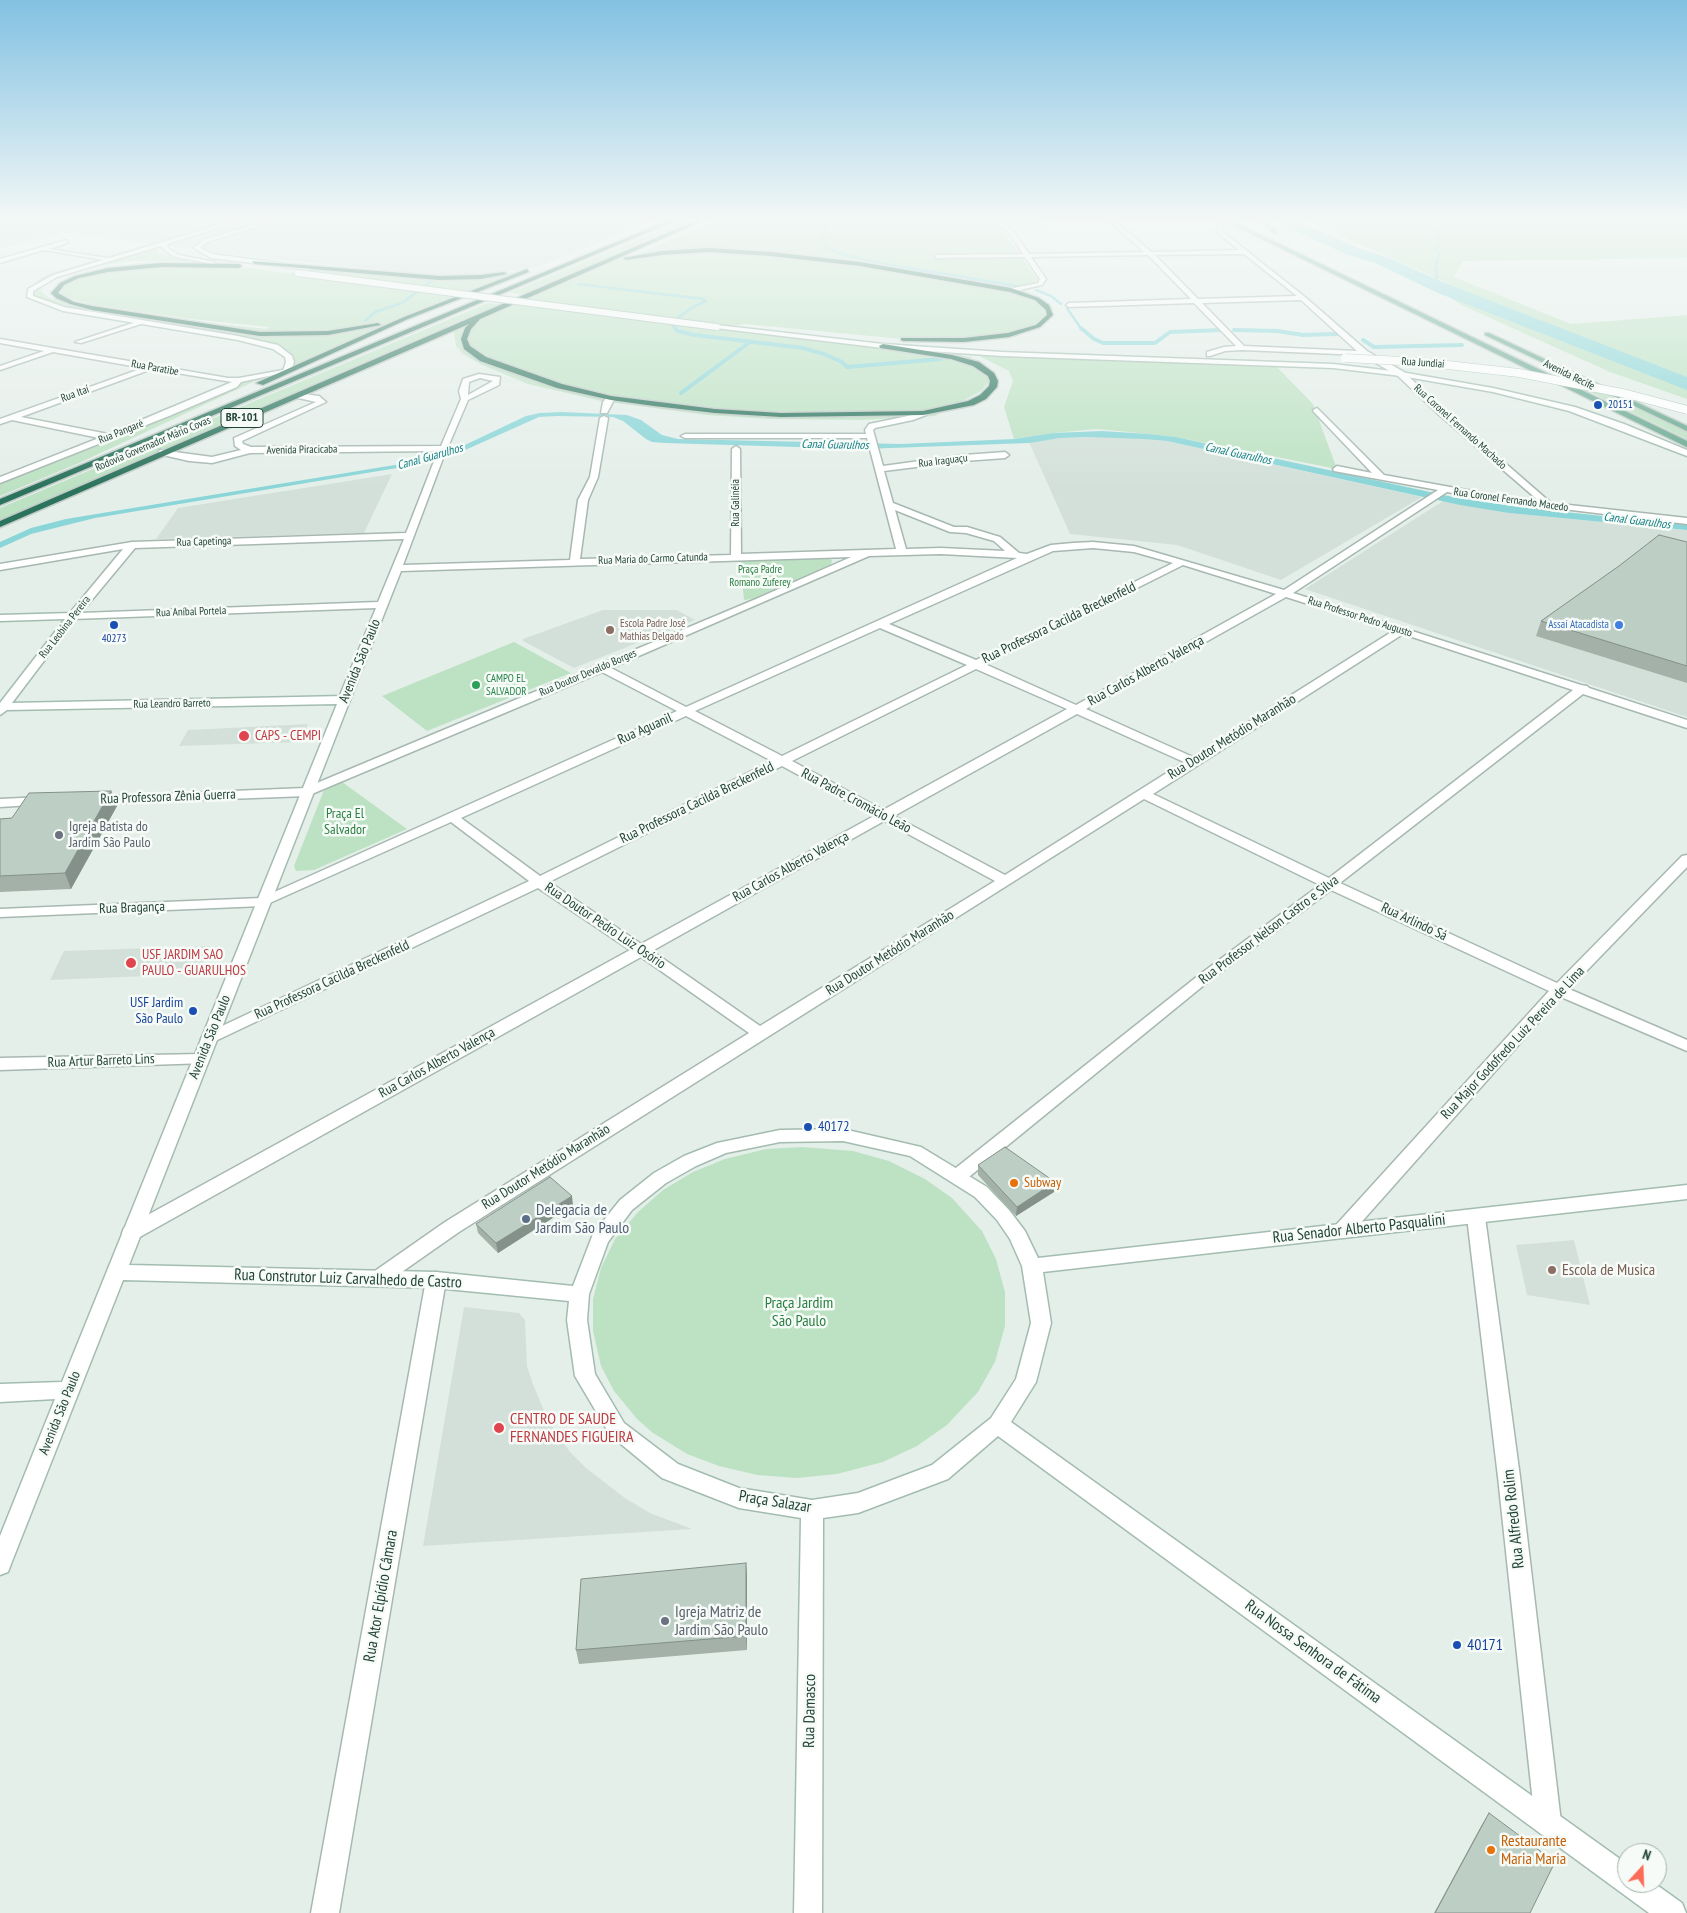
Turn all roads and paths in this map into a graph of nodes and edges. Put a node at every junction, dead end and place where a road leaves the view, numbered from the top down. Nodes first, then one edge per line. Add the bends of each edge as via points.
1 (61, 309) edge
2 (100, 309) edge
3 (428, 309) edge
4 (461, 309) edge
5 (493, 309) edge
6 (579, 309) edge
7 (626, 309) edge
8 (1048, 309) edge
9 (1205, 309) edge
10 (1316, 309) edge
11 (1410, 309) edge
12 (484, 313) junction
13 (406, 318) junction
14 (139, 323) junction
15 (1478, 330) dead end
16 (903, 339) junction
17 (0, 341) edge
18 (79, 342) dead end
19 (883, 346) junction
20 (1242, 348) junction
21 (52, 351) junction
22 (1364, 353) junction
23 (1210, 354) junction
24 (151, 367) junction
25 (0, 368) edge
26 (285, 372) junction
27 (1401, 374) junction
28 (239, 380) junction
29 (297, 395) junction
30 (611, 398) junction
31 (465, 399) dead end
32 (1317, 410) dead end
33 (1687, 410) edge
34 (923, 412) junction
35 (0, 415) edge
36 (11, 418) junction
37 (0, 422) edge
38 (1687, 429) edge
39 (685, 436) dead end
40 (109, 437) junction
41 (873, 443) junction
42 (1687, 444) edge
43 (736, 449) dead end
44 (250, 450) junction
45 (163, 452) junction
46 (1687, 453) edge
47 (440, 454) junction
48 (1005, 456) dead end
49 (1337, 468) dead end
50 (880, 469) junction
51 (1381, 477) junction
52 (0, 480) edge
53 (44, 484) junction
54 (1442, 491) junction
55 (0, 502) edge
56 (890, 505) junction
57 (1551, 507) junction
58 (1687, 521) edge
59 (0, 524) edge
60 (410, 536) junction
61 (132, 545) junction
62 (902, 552) junction
63 (868, 553) junction
64 (1022, 556) junction
65 (736, 557) junction
66 (575, 561) junction
67 (1182, 562) junction
68 (0, 567) edge
69 (397, 568) junction
70 (1286, 593) junction
71 (382, 605) junction
72 (73, 616) junction
73 (0, 618) edge
74 (881, 624) junction
75 (1402, 630) junction
76 (976, 664) junction
77 (601, 667) junction
78 (1583, 688) junction
79 (344, 700) junction
80 (1, 709) edge
81 (1076, 710) junction
82 (685, 711) junction
83 (1687, 724) edge
84 (782, 761) junction
85 (1194, 762) junction
86 (307, 792) junction
87 (1143, 794) junction
88 (79, 800) edge
89 (59, 801) edge
90 (0, 803) edge
91 (883, 816) junction
92 (452, 817) junction
93 (1687, 859) edge
94 (1005, 881) junction
95 (539, 882) junction
96 (1330, 884) junction
97 (263, 902) junction
98 (0, 913) edge
99 (641, 950) junction
100 (1559, 990) junction
101 (760, 1033) junction
102 (209, 1039) junction
103 (1687, 1046) edge
104 (201, 1059) junction
105 (0, 1064) edge
106 (958, 1176) junction
107 (1687, 1192) edge
108 (1476, 1216) junction
109 (1343, 1230) junction
110 (132, 1233) junction
111 (1032, 1266) junction
112 (116, 1272) junction
113 (379, 1278) junction
114 (436, 1280) junction
115 (579, 1294) junction
116 (69, 1390) junction
117 (0, 1394) edge
118 (998, 1424) junction
119 (812, 1510) junction
120 (0, 1564) edge
121 (1548, 1822) junction
122 (1617, 1873) edge
123 (1645, 1893) edge
124 (325, 1913) edge
125 (808, 1913) edge
126 (1672, 1913) edge

1 - 14 street
2 - 13 highway via 260,334 328,333
3 - 13 highway
4 - 53 highway, Rodovia Governador Mário Covas / BR-101
5 - 12 highway, Rodovia Governador Mário Covas / BR-101
6 - 19 street, Rua Jundiaí, bridge
7 - 16 street, Rua Jundiaí
8 - 16 highway via 1050,315 1038,326 1009,335 964,340
9 - 20 street
10 - 22 street, Rua Coronel Fernando Machado
11 - 42 main road, Avenida Recife
12 - 29 highway, Rodovia Governador Mário Covas / BR-101
12 - 30 highway via 465,334 465,344 476,354 536,379
13 - 26 highway
14 - 18 street
14 - 26 street via 238,338 274,347 288,356 290,362
15 - 38 main road, Avenida Recife
16 - 23 street, Rua Jundiaí via 1002,347
17 - 21 street, Rua Paratibe
19 - 27 street, Rua Jundiaí via 1002,354 1333,366
19 - 34 highway via 961,359 980,366 994,380 993,387 983,397 962,406
20 - 22 street, Rua Coronel Fernando Machado
20 - 23 street, Rua Coronel Fernando Machado
21 - 24 street, Rua Paratibe
21 - 25 street
22 - 27 street, Rua Coronel Fernando Machado
23 - 33 street, Rua Jundiaí, bridge via 1420,362 1519,373
24 - 28 street, Rua Paratibe
24 - 36 street, Rua Itaí
26 - 28 street
26 - 53 highway
27 - 46 street, Rua Jundiaí via 1493,390 1572,409
27 - 57 street, Rua Coronel Fernando Machado
28 - 40 street, Rua Pangaré via 228,388
29 - 44 street via 322,402 237,440 239,446
29 - 45 highway, Rodovia Governador Mário Covas / BR-101
30 - 34 highway via 698,410 758,414
30 - 66 street via 604,415 594,477 583,500
31 - 47 street, Avenida São Paulo
32 - 51 street
34 - 41 street via 872,426 869,430
35 - 36 street
36 - 37 street, Rua Itaí
36 - 40 street
39 - 41 street
40 - 52 street, Rua Pangaré
41 - 50 street
43 - 65 street, Rua Galinéia
44 - 45 street, Avenida Piracicaba via 212,460
44 - 47 street, Avenida Piracicaba
45 - 59 highway, Rodovia Governador Mário Covas / BR-101
47 - 60 street, Avenida São Paulo
48 - 50 street, Rua Iraguaçu
49 - 51 street, Rua Coronel Fernando Macedo
50 - 56 street
51 - 54 street, Rua Coronel Fernando Macedo
53 - 55 highway, Rodovia Governador Mário Covas / BR-101
54 - 57 street, Rua Coronel Fernando Macedo
54 - 70 street, Rua Carlos Alberto Valença
56 - 62 street
56 - 64 street via 953,530 967,530 997,539
57 - 58 street, Rua Coronel Fernando Macedo
60 - 61 street, Rua Capetinga
60 - 69 street, Avenida São Paulo
61 - 68 street, Rua Capetinga
61 - 72 street, Rua Leobina Pereira
62 - 63 street, Rua Maria do Carmo Catunda
62 - 64 street, Rua Maria do Carmo Catunda
63 - 65 street, Rua Maria do Carmo Catunda
63 - 77 street, Rua Doutor Devaldo Borges
64 - 67 street, Rua Professor Pedro Augusto via 1051,548 1092,545 1134,550
64 - 74 street, Rua Aguanil
65 - 66 street, Rua Maria do Carmo Catunda
66 - 69 street, Rua Maria do Carmo Catunda
67 - 70 street, Rua Professor Pedro Augusto
67 - 76 street, Rua Professora Cacilda Breckenfeld
69 - 71 street, Avenida São Paulo
70 - 75 street, Rua Professor Pedro Augusto
70 - 81 street, Rua Carlos Alberto Valença
71 - 72 street, Rua Aníbal Portela
71 - 79 street, Avenida São Paulo
72 - 73 street, Rua Aníbal Portela
72 - 80 street, Rua Leobina Pereira
74 - 76 street
74 - 82 street, Rua Aguanil
75 - 78 street, Rua Professor Pedro Augusto
75 - 85 street, Rua Doutor Metódio Maranhão
76 - 81 street
76 - 84 street, Rua Professora Cacilda Breckenfeld
77 - 82 street, Rua Padre Cromácio Leão
77 - 86 street, Rua Doutor Devaldo Borges
78 - 83 street, Rua Professor Pedro Augusto
78 - 96 street, Rua Professor Nelson Castro e Silva
79 - 80 street, Rua Leandro Barreto
79 - 86 street, Avenida São Paulo
81 - 85 street
81 - 91 street, Rua Carlos Alberto Valença
82 - 84 street, Rua Padre Cromácio Leão
82 - 92 street, Rua Aguanil
84 - 91 street, Rua Padre Cromácio Leão
84 - 95 street, Rua Professora Cacilda Breckenfeld
85 - 87 street, Rua Doutor Metódio Maranhão
86 - 88 street, Rua Professora Zênia Guerra
86 - 97 street, Avenida São Paulo
87 - 94 street, Rua Doutor Metódio Maranhão
87 - 96 street, Rua Arlindo Sá
89 - 90 street
91 - 94 street, Rua Padre Cromácio Leão
91 - 99 street, Rua Carlos Alberto Valença
92 - 95 street, Rua Doutor Pedro Luiz Osório
92 - 97 street, Rua Aguanil
93 - 100 street, Rua Major Godofredo Luiz Pereira de Lima
94 - 101 street, Rua Doutor Metódio Maranhão
95 - 99 street, Rua Doutor Pedro Luiz Osório
95 - 102 street, Rua Professora Cacilda Breckenfeld
96 - 100 street, Rua Arlindo Sá
96 - 106 street, Rua Professor Nelson Castro e Silva via 1204,978
97 - 98 street, Rua Bragança
97 - 102 street, Avenida São Paulo
99 - 101 street, Rua Doutor Pedro Luiz Osório
99 - 110 street, Rua Carlos Alberto Valença
100 - 103 street, Rua Arlindo Sá
100 - 109 street, Rua Major Godofredo Luiz Pereira de Lima
101 - 113 street, Rua Doutor Metódio Maranhão via 452,1226
102 - 104 street, Avenida São Paulo
104 - 105 street, Rua Artur Barreto Lins
104 - 110 street, Avenida São Paulo
106 - 111 street, Praça Salazar via 981,1192 1003,1215 1018,1236
106 - 115 street, Praça Salazar via 915,1151 843,1135 780,1136 723,1148 660,1178 626,1205 600,1239
107 - 108 street, Rua Senador Alberto Pasqualini
108 - 109 street, Rua Senador Alberto Pasqualini
108 - 121 street, Rua Alfredo Rolim
109 - 111 street, Rua Senador Alberto Pasqualini
110 - 112 street, Avenida São Paulo
111 - 118 street, Praça Salazar via 1041,1323 1026,1382
112 - 113 street, Rua Construtor Luiz Carvalhedo de Castro
112 - 116 street, Avenida São Paulo
113 - 114 street, Rua Construtor Luiz Carvalhedo de Castro
114 - 115 street, Rua Construtor Luiz Carvalhedo de Castro
114 - 124 street, Rua Ator Elpídio Câmara
115 - 119 street, Praça Salazar via 577,1320 585,1376 617,1429 670,1471 739,1498
116 - 117 street
116 - 120 street, Avenida São Paulo
118 - 119 street, Praça Salazar via 940,1472 858,1503
118 - 121 street, Rua Nossa Senhora de Fátima
119 - 125 street, Rua Damasco
121 - 122 street, Rua Nossa Senhora de Fátima
123 - 126 street

